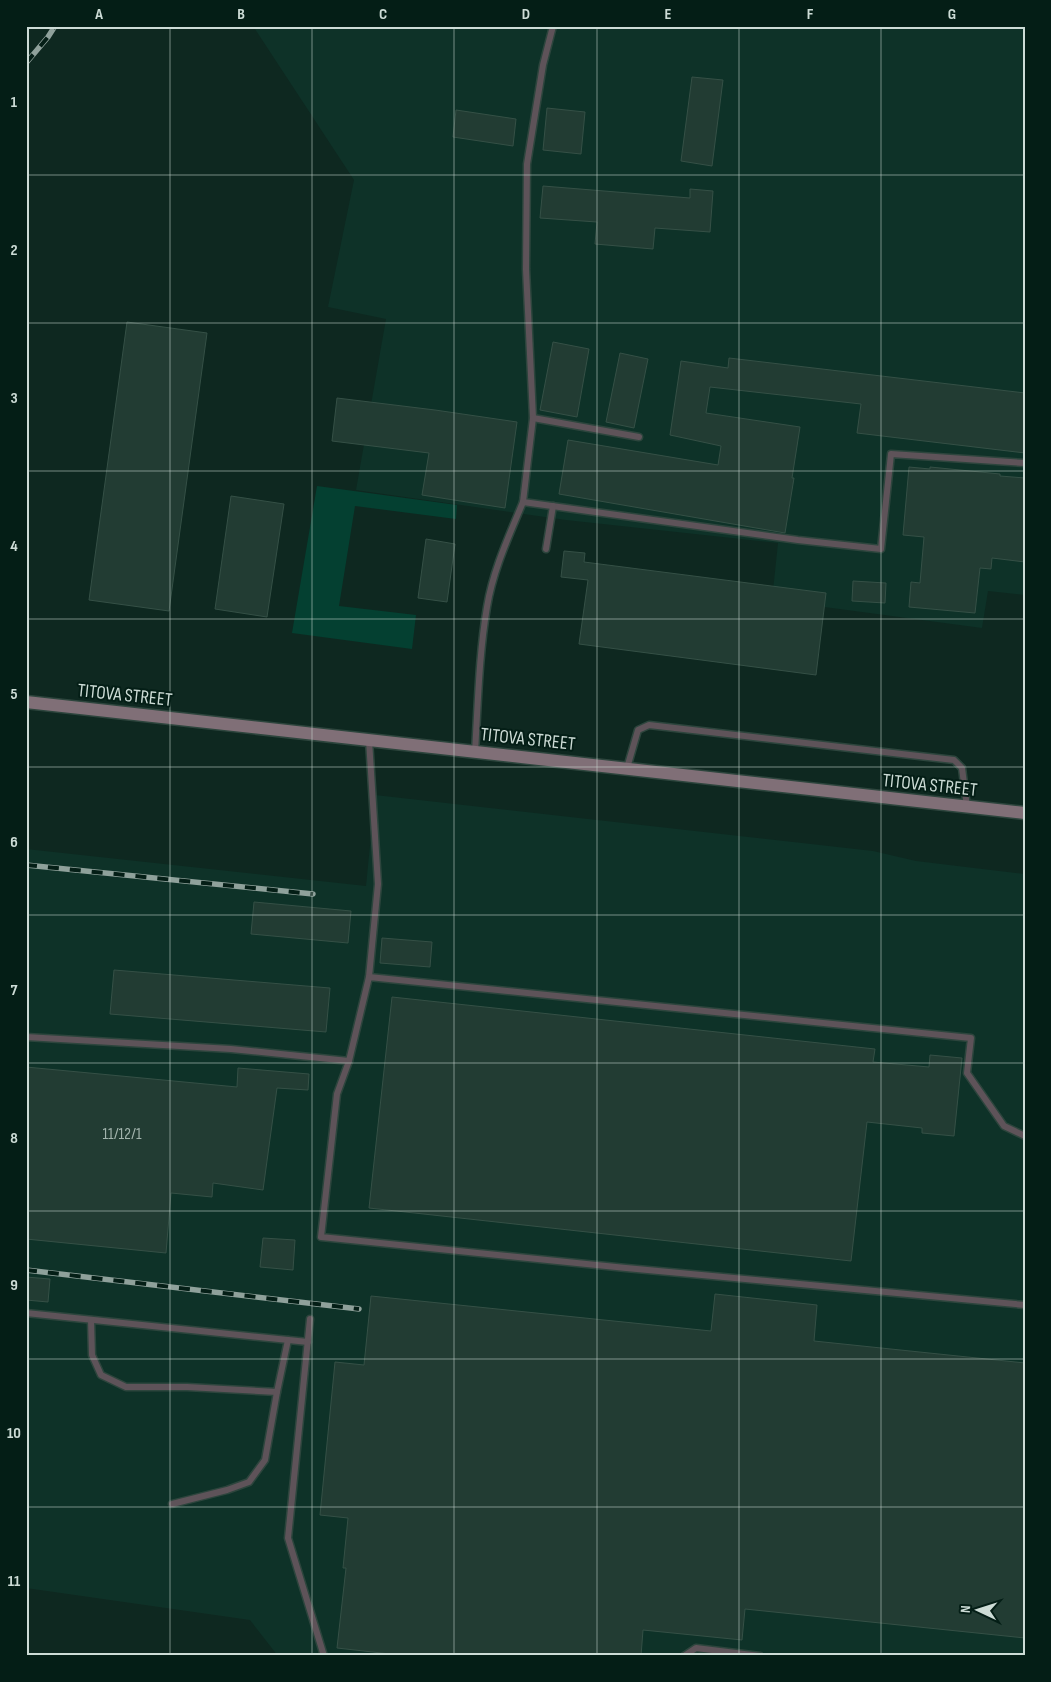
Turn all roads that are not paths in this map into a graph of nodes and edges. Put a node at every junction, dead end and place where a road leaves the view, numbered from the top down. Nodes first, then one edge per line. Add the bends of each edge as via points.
1 (552, 26) edge
2 (533, 418) junction
3 (638, 438) dead end
4 (1025, 463) edge
5 (523, 502) junction
6 (553, 506) junction
7 (546, 549) dead end
8 (26, 702) edge
9 (369, 740) junction
10 (475, 752) junction
11 (627, 768) junction
12 (967, 807) junction
13 (1025, 814) edge
14 (368, 977) junction
15 (26, 1037) edge
16 (349, 1061) junction
17 (1025, 1136) edge
18 (1025, 1305) edge
19 (26, 1313) edge
20 (310, 1318) dead end
21 (91, 1320) junction
22 (288, 1340) junction
23 (308, 1342) junction
24 (277, 1392) junction
25 (172, 1504) dead end
26 (324, 1656) edge
27 (684, 1656) edge
28 (760, 1656) edge

1 - 2 lane via 527,164 526,269
2 - 3 lane
2 - 5 lane
4 - 6 lane via 891,454 881,550
5 - 6 lane
5 - 10 lane via 501,556 488,605
6 - 7 lane
8 - 9 main road, TITOVA STREET
9 - 10 main road, TITOVA STREET
9 - 14 lane via 378,884
10 - 11 main road, TITOVA STREET
11 - 12 main road, TITOVA STREET
11 - 12 lane via 638,730 649,725 934,757 954,760 962,768
12 - 13 main road, TITOVA STREET
14 - 16 lane
14 - 17 lane via 972,1038 968,1073 1004,1126
15 - 16 lane via 231,1049
16 - 18 lane via 337,1094 321,1237
19 - 21 lane
20 - 23 lane
21 - 22 lane
21 - 24 lane via 92,1355 101,1375 126,1387
22 - 23 lane
22 - 24 lane
23 - 26 lane via 288,1538
24 - 25 lane via 265,1460 249,1482
27 - 28 lane via 696,1648

